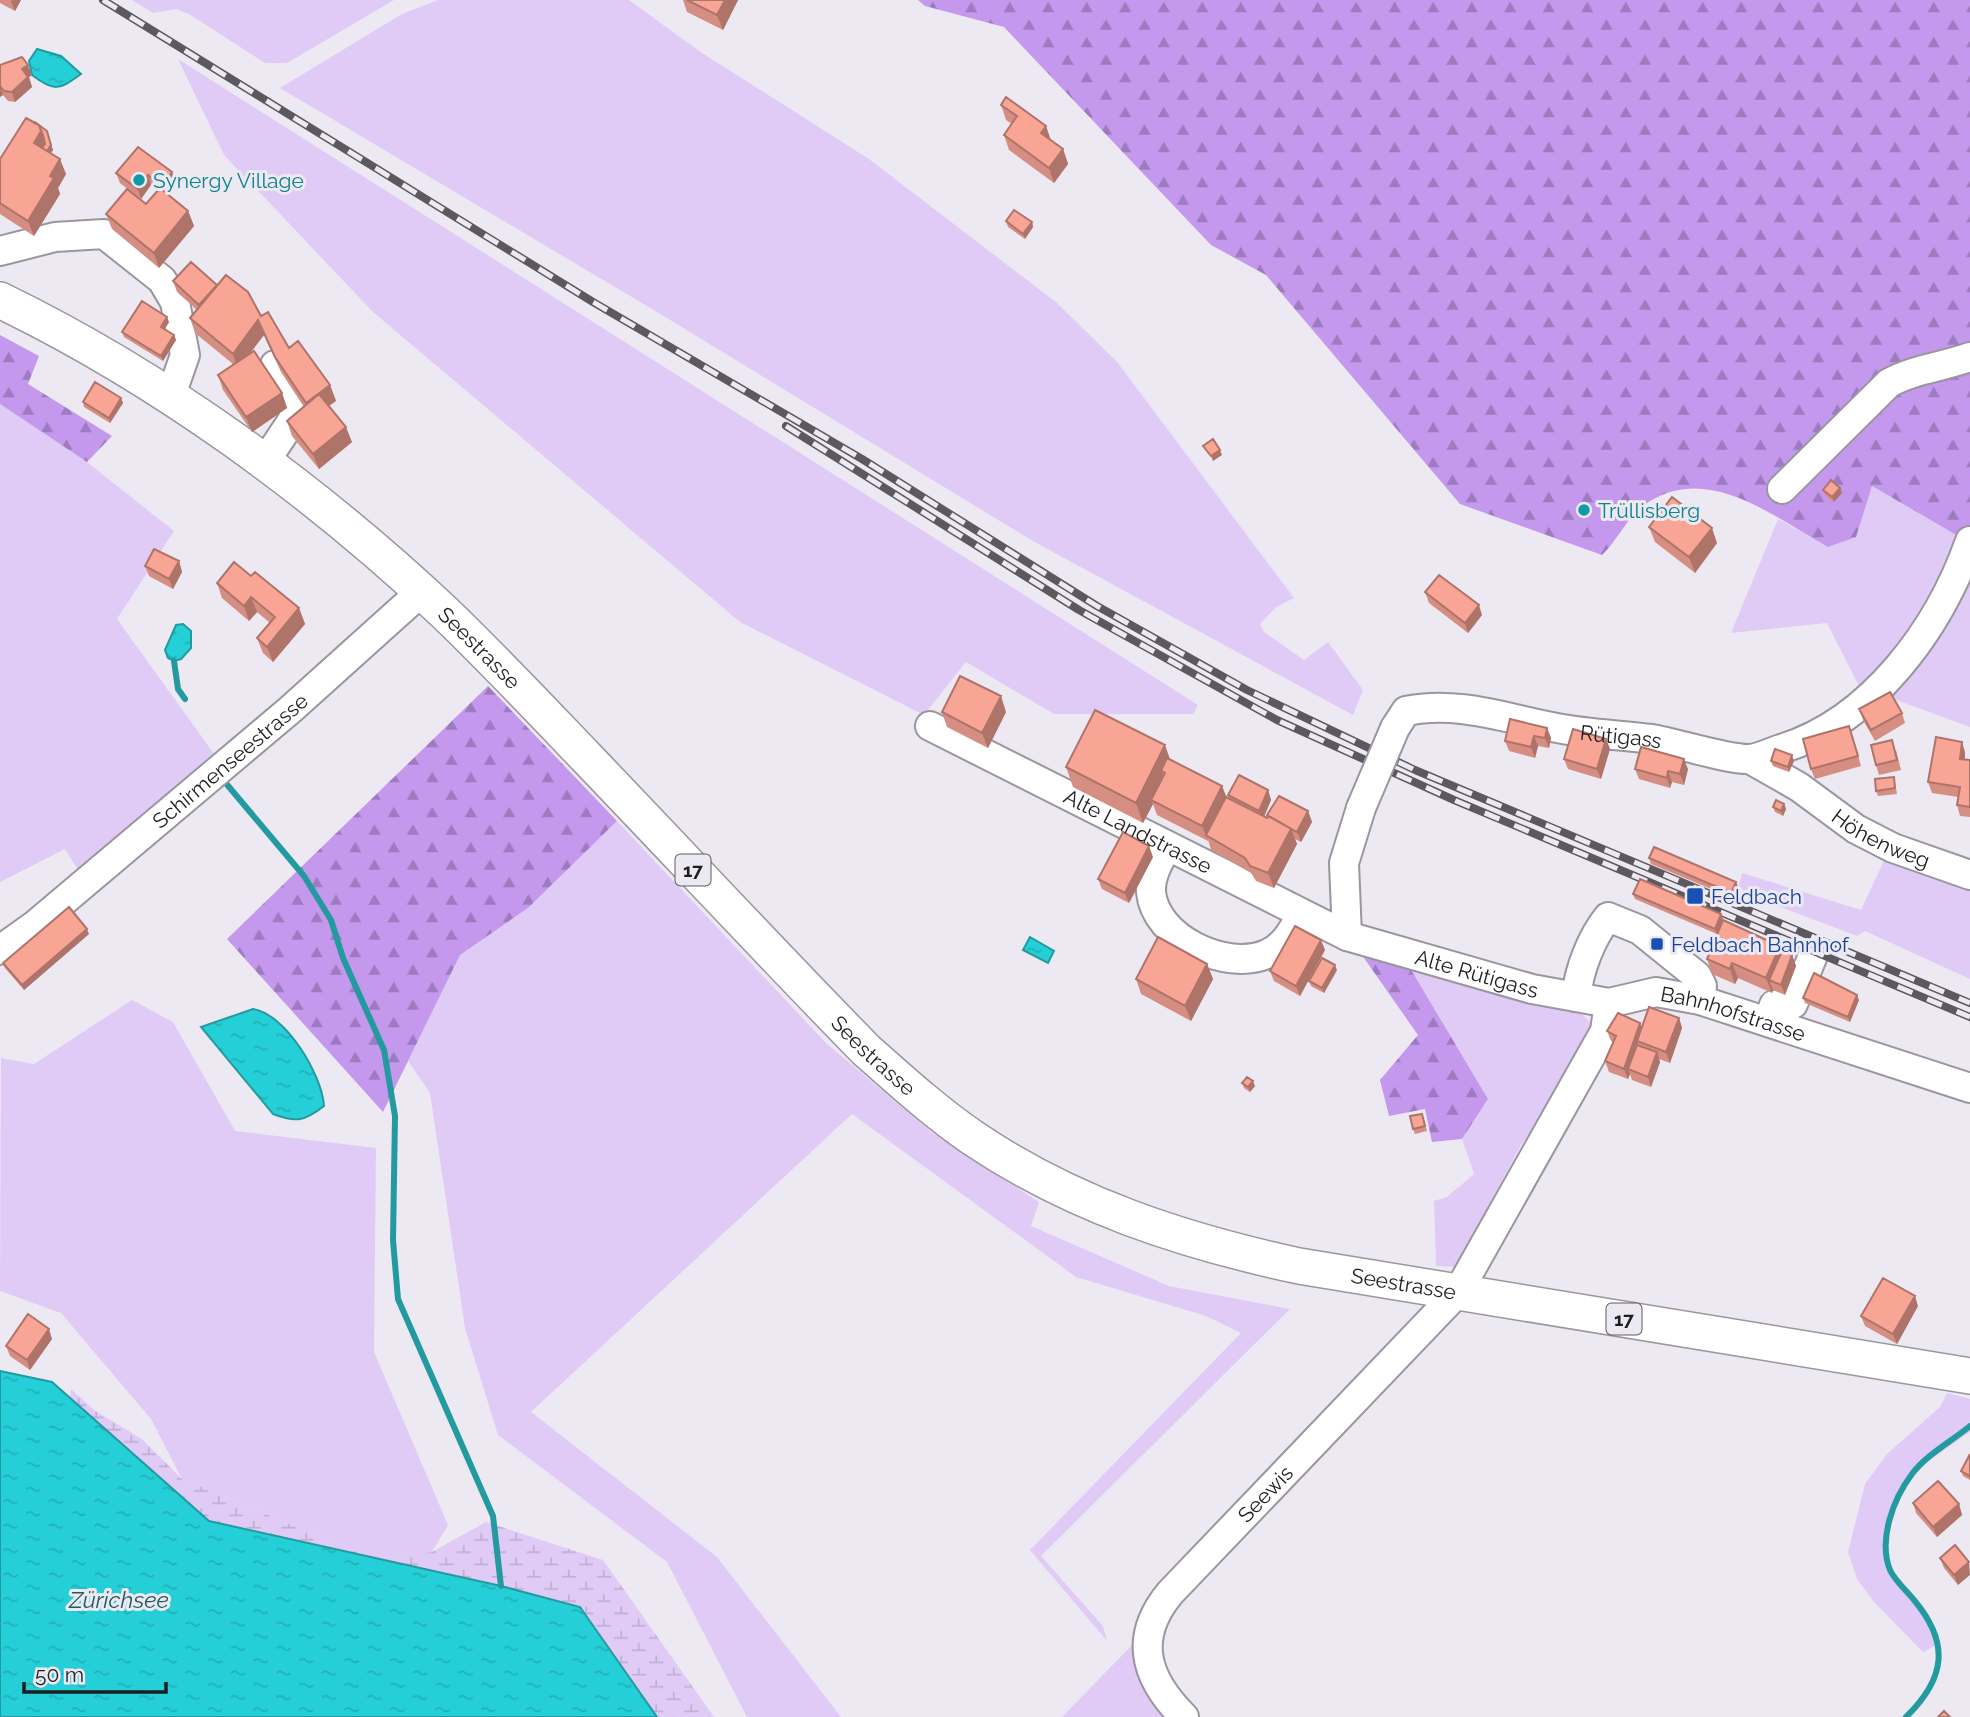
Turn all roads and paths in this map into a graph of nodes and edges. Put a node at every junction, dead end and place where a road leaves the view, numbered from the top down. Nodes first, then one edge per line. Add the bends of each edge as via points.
1 (0, 250) edge
2 (0, 300) edge
3 (1970, 359) edge
4 (275, 365) edge
5 (1970, 381) edge
6 (170, 398) junction
7 (264, 463) junction
8 (1783, 489) dead end
9 (1970, 541) edge
10 (421, 592) junction
11 (930, 726) dead end
12 (1797, 744) junction
13 (1750, 759) junction
14 (1799, 787) junction
15 (1167, 846) junction
16 (1970, 875) edge
17 (1302, 914) junction
18 (1640, 930) junction
19 (1347, 936) junction
20 (0, 950) edge
21 (1812, 958) dead end
22 (1656, 992) junction
23 (1576, 997) junction
24 (1700, 1000) junction
25 (1609, 1003) junction
26 (1768, 1022) junction
27 (1970, 1088) edge
28 (1458, 1292) junction
29 (1970, 1376) edge
30 (1184, 1717) edge

1 - 6 street via 55,237 104,234 162,279 175,302 186,355
2 - 6 main road, Seestrasse / 17
3 - 5 street
3 - 8 street via 1907,373 1889,383
4 - 7 street via 297,407
6 - 7 main road, Seestrasse / 17
7 - 10 main road, Seestrasse / 17
9 - 12 street, Rütigass via 1930,622 1893,671 1844,719
10 - 20 street, Schirmenseestrasse via 291,709
10 - 28 main road, Seestrasse / 17 via 512,680 866,1051 974,1138 1050,1182 1151,1228 1298,1266
11 - 15 street, Alte Landstrasse
12 - 13 street, Rütigass
12 - 14 street
13 - 14 street, Höhenweg
13 - 19 street, Rütigass, bridge via 1449,707 1406,711 1361,808 1336,888
14 - 16 street, Höhenweg via 1832,814 1892,849
15 - 17 street, Alte Landstrasse
15 - 17 street via 1154,872 1151,894 1175,933 1200,950 1242,959 1268,954 1287,939
17 - 19 street, Alte Landstrasse
18 - 22 street via 1649,949
18 - 23 street via 1608,917 1581,972
18 - 24 street via 1697,976 1702,986
19 - 23 street, Alte Rütigass via 1464,972
21 - 26 street via 1793,1004 1774,1005
22 - 24 street, Bahnhofstrasse
22 - 25 street, Bahnhofstrasse
23 - 25 street, Alte Rütigass
24 - 26 street, Bahnhofstrasse
25 - 28 street via 1605,1031
26 - 27 street, Bahnhofstrasse
28 - 29 main road, Seestrasse / 17
28 - 30 street, Seewis via 1162,1603 1150,1626 1148,1659 1158,1684

